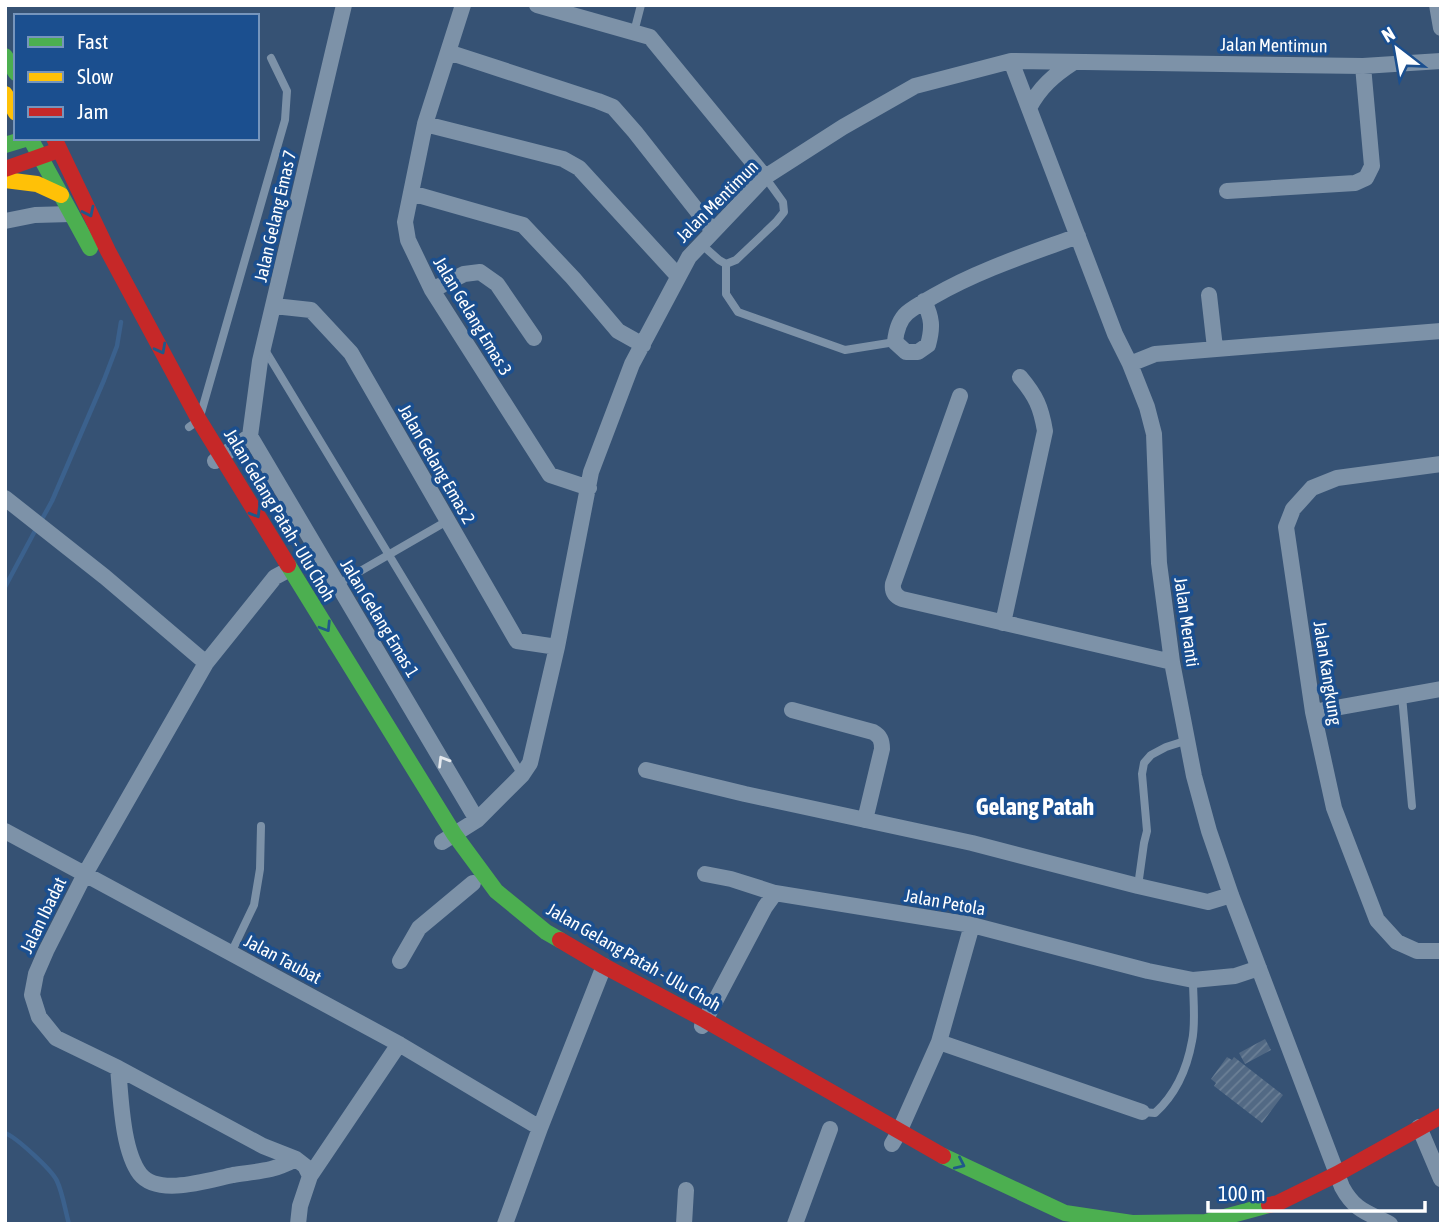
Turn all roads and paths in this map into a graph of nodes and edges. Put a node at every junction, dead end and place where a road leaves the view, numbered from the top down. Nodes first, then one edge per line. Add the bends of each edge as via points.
1 (344, 5) edge
2 (463, 5) edge
3 (537, 5) edge
4 (641, 5) edge
5 (1437, 5) edge
6 (1441, 28) edge
7 (634, 32) junction
8 (448, 52) junction
9 (271, 58) dead end
10 (1011, 61) junction
11 (1441, 61) edge
12 (1074, 62) junction
13 (1363, 66) junction
14 (5, 94) edge
15 (1029, 108) junction
16 (14, 110) edge
17 (425, 124) junction
18 (22, 140) edge
19 (30, 140) edge
20 (56, 144) edge
21 (5, 145) edge
22 (41, 158) junction
23 (5, 169) edge
24 (765, 177) junction
25 (5, 180) edge
26 (1227, 191) dead end
27 (411, 193) junction
28 (61, 195) junction
29 (71, 214) junction
30 (5, 221) edge
31 (713, 231) junction
32 (1078, 236) junction
33 (701, 244) junction
34 (726, 264) junction
35 (678, 276) junction
36 (432, 290) junction
37 (1209, 295) dead end
38 (924, 302) junction
39 (274, 306) junction
40 (1441, 331) edge
41 (534, 338) dead end
42 (894, 342) junction
43 (643, 345) junction
44 (264, 348) junction
45 (1215, 348) junction
46 (1130, 364) junction
47 (1020, 377) dead end
48 (960, 396) dead end
49 (194, 424) junction
50 (250, 436) junction
51 (217, 460) junction
52 (1441, 464) edge
53 (589, 488) junction
54 (5, 498) edge
55 (448, 521) junction
56 (256, 543) dead end
57 (389, 554) junction
58 (290, 569) junction
59 (338, 584) junction
60 (1003, 623) junction
61 (557, 647) junction
62 (1172, 662) junction
63 (206, 663) junction
64 (1441, 689) edge
65 (1402, 696) junction
66 (792, 710) dead end
67 (1313, 712) junction
68 (1188, 740) junction
69 (383, 749) dead end
70 (646, 770) dead end
71 (522, 775) junction
72 (1412, 806) dead end
73 (477, 820) junction
74 (865, 820) junction
75 (261, 826) dead end
76 (5, 831) edge
77 (448, 838) junction
78 (85, 874) junction
79 (705, 874) dead end
80 (472, 883) junction
81 (1138, 886) junction
82 (775, 893) junction
83 (1231, 895) junction
84 (972, 925) junction
85 (1441, 951) edge
86 (230, 953) junction
87 (400, 961) dead end
88 (1259, 968) junction
89 (602, 971) junction
90 (1193, 980) junction
91 (702, 1025) junction
92 (939, 1042) junction
93 (399, 1044) junction
94 (118, 1068) junction
95 (1142, 1112) joint
96 (1441, 1116) edge
97 (540, 1128) junction
98 (1441, 1128) edge
99 (830, 1129) dead end
100 (1421, 1132) junction
101 (896, 1138) junction
102 (296, 1159) junction
103 (310, 1176) junction
104 (952, 1178) dead end
105 (1441, 1179) edge
106 (1339, 1180) junction
107 (686, 1191) dead end
108 (1064, 1218) edge
109 (298, 1224) edge
110 (505, 1224) edge
111 (684, 1224) edge
112 (795, 1224) edge
113 (1248, 1224) edge
114 (1390, 1224) edge

1 - 39 street, Jalan Gelang Emas 7
2 - 8 street, Jalan Gelang Emas 3
3 - 7 street
4 - 7 lane
5 - 6 street
7 - 24 street via 649,37
8 - 17 street, Jalan Gelang Emas 3
8 - 31 street via 613,107
9 - 49 lane via 287,91 285,120
10 - 12 street, Jalan Mentimun
10 - 15 street, Jalan Meranti
10 - 24 street, Jalan Mentimun via 915,86
11 - 13 street, Jalan Mentimun
12 - 13 street, Jalan Mentimun
12 - 15 street via 1037,93
13 - 26 street via 1372,166 1366,178 1355,183
14 - 16 main road
15 - 32 street, Jalan Meranti
17 - 27 street, Jalan Gelang Emas 3
17 - 35 street via 563,159 579,168
18 - 21 main road
19 - 22 main road, Jalan Gelang Patah - Ulu Choh
20 - 22 main road
20 -> 49 main road, Jalan Gelang Patah - Ulu Choh
22 - 23 main road
22 - 28 main road, Jalan Gelang Patah - Ulu Choh
24 - 31 street, Jalan Mentimun
24 - 34 lane via 780,196 784,212 736,260
25 - 28 main road via 37,184
27 - 36 street, Jalan Gelang Emas 3 via 405,222 408,240
27 - 43 street via 523,225 618,331
28 - 29 main road, Jalan Gelang Patah - Ulu Choh
29 - 30 street
29 - 49 main road, Jalan Gelang Patah - Ulu Choh
31 - 33 street, Jalan Mentimun
32 - 38 street via 986,271
32 - 46 street, Jalan Meranti
33 - 34 lane
33 - 35 street, Jalan Mentimun
34 - 42 lane via 726,294 738,312 845,350
35 - 43 street, Jalan Mentimun
36 - 41 street via 464,274 480,272 497,284
36 - 53 street, Jalan Gelang Emas 3 via 550,475
37 - 45 street
38 - 42 street via 905,314
38 - 42 street via 932,332 928,345 918,352 906,352
39 - 44 street, Jalan Gelang Emas 7
39 - 55 street, Jalan Gelang Emas 2 via 311,310 351,353
40 - 45 street
43 - 53 street, Jalan Mentimun via 591,472
44 - 50 street, Jalan Gelang Emas 7
44 - 57 lane
45 - 46 street via 1155,354
46 - 62 street, Jalan Meranti via 1154,434 1159,563
47 - 60 street via 1042,411 1045,431
48 - 60 street via 893,589 902,599
49 - 51 main road, Jalan Gelang Patah - Ulu Choh
50 - 51 street
50 - 59 street, Jalan Gelang Emas 1
51 - 56 main road, Jalan Gelang Patah - Ulu Choh
51 -> 58 main road, Jalan Gelang Patah - Ulu Choh
52 - 67 street, Jalan Kangkung via 1337,478 1312,488 1293,509 1286,527
53 - 61 street, Jalan Mentimun
54 - 63 street
55 - 57 lane
55 - 61 street, Jalan Gelang Emas 2 via 517,641
57 - 59 lane
57 - 71 lane
58 - 63 street, Jalan Ibadat via 275,577
58 -> 77 main road, Jalan Gelang Patah - Ulu Choh
73 -> 59 street, Jalan Gelang Emas 1
60 - 62 street
61 - 71 street, Jalan Mentimun via 530,763
62 - 68 street, Jalan Meranti
63 - 78 street, Jalan Ibadat
64 - 65 street
65 - 67 street
65 - 72 lane
66 - 74 street via 873,732 880,738 880,759
67 - 85 street, Jalan Kangkung via 1334,808 1377,920 1397,942 1418,951
68 - 81 lane via 1166,747 1144,762 1147,831
68 - 83 street, Jalan Meranti via 1209,831
69 - 77 main road, Jalan Gelang Patah - Ulu Choh
70 - 74 street
71 - 73 street, Jalan Mentimun
73 - 77 street, Jalan Mentimun
74 - 81 street
75 - 86 lane via 254,905
76 - 78 street, Jalan Taubat
77 - 80 main road, Jalan Gelang Patah - Ulu Choh
77 - 89 main road, Jalan Gelang Patah - Ulu Choh via 496,891
78 - 86 street, Jalan Taubat
78 - 94 street, Jalan Ibadat via 36,974 33,995 39,1017 56,1038
79 - 82 street, Jalan Petola
80 - 87 street via 419,928
80 - 89 main road, Jalan Gelang Patah - Ulu Choh via 486,900 540,940
81 - 83 street via 1208,902
82 - 84 street, Jalan Petola
82 - 91 street
83 - 88 street, Jalan Meranti
84 - 90 street, Jalan Petola
84 - 92 street
86 - 93 street, Jalan Taubat
88 - 90 street, Jalan Petola
88 - 106 street, Jalan Meranti
89 - 91 main road, Jalan Gelang Patah - Ulu Choh
89 - 97 street
90 - 95 lane via 1193,1039 1180,1083 1155,1112
91 - 101 main road, Jalan Gelang Patah - Ulu Choh
92 - 95 street
92 - 101 street
93 - 97 street, Jalan Taubat
93 - 103 street
94 - 102 street, Jalan Ibadat
94 - 102 street via 130,1158 141,1176 158,1184 187,1185 272,1169
96 - 100 main road, Jalan Gelang Patah - Ulu Choh
97 - 110 street
98 - 100 main road, Jalan Gelang Patah - Ulu Choh
99 - 112 street
100 - 105 street
100 - 106 main road, Jalan Gelang Patah - Ulu Choh
101 - 104 main road, Jalan Gelang Patah - Ulu Choh
101 -> 108 main road, Jalan Gelang Patah - Ulu Choh
102 - 103 street, Jalan Ibadat
103 - 109 street
106 - 108 main road, Jalan Gelang Patah - Ulu Choh via 1278,1203 1206,1222
106 - 113 main road, Jalan Gelang Patah - Ulu Choh via 1280,1216
106 - 114 street via 1357,1208
107 - 111 street

